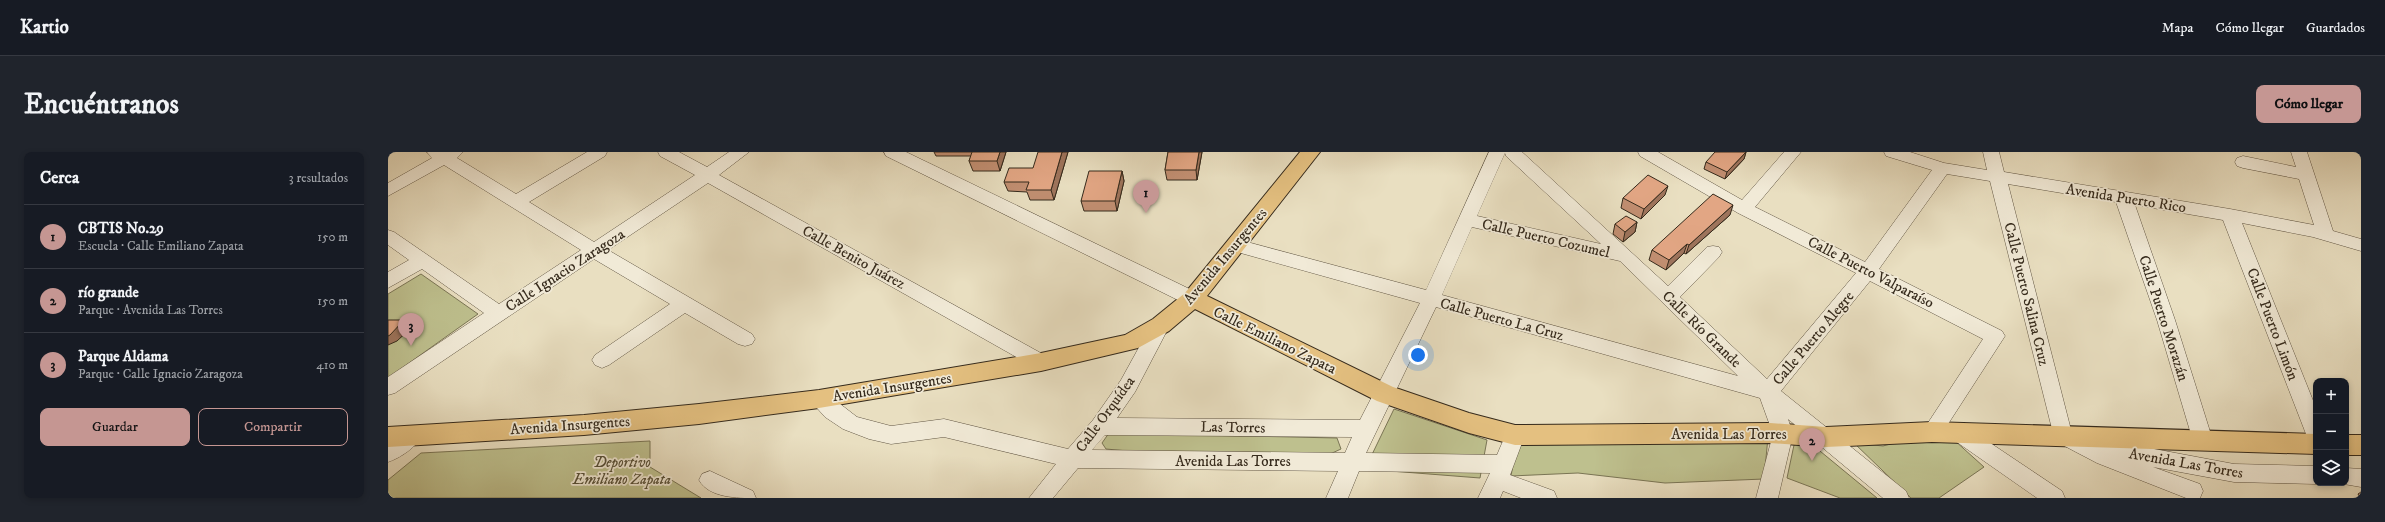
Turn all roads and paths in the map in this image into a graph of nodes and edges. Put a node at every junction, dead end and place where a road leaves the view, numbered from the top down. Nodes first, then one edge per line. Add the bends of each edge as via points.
1 (599, 152) edge
2 (666, 152) edge
3 (741, 152) edge
4 (892, 152) edge
5 (1310, 152) edge
6 (1497, 152) edge
7 (1646, 152) edge
8 (1793, 152) edge
9 (1892, 152) edge
10 (1991, 152) edge
11 (2299, 152) edge
12 (445, 154) edge
13 (1521, 155) edge
14 (2243, 162) dead end
15 (1943, 168) junction
16 (707, 175) junction
17 (2307, 175) junction
18 (1998, 177) junction
19 (388, 190) edge
20 (2123, 196) junction
21 (517, 202) junction
22 (1744, 209) junction
23 (2230, 215) junction
24 (1466, 220) junction
25 (2326, 234) junction
26 (388, 236) edge
27 (1236, 244) junction
28 (2361, 245) edge
29 (595, 251) junction
30 (1714, 252) dead end
31 (1625, 256) junction
32 (422, 261) junction
33 (1869, 270) junction
34 (388, 281) edge
35 (1669, 297) junction
36 (1193, 299) junction
37 (1431, 299) junction
38 (686, 303) junction
39 (498, 313) junction
40 (1161, 325) junction
41 (745, 339) dead end
42 (602, 360) dead end
43 (1041, 362) junction
44 (388, 387) edge
45 (1768, 392) junction
46 (1385, 394) junction
47 (819, 399) junction
48 (1100, 426) junction
49 (2313, 426) edge
50 (1366, 429) junction
51 (1932, 432) junction
52 (1958, 432) junction
53 (1783, 434) junction
54 (412, 435) junction
55 (1515, 435) junction
56 (2062, 435) junction
57 (388, 437) edge
58 (1826, 437) junction
59 (2203, 440) junction
60 (2313, 444) edge
61 (2349, 445) edge
62 (2361, 445) edge
63 (388, 454) edge
64 (2104, 457) junction
65 (1072, 459) junction
66 (1353, 462) junction
67 (1501, 472) junction
68 (2313, 475) edge
69 (2349, 477) edge
70 (2361, 478) edge
71 (710, 480) dead end
72 (2192, 491) dead end
73 (745, 498) edge
74 (1040, 498) edge
75 (1337, 498) edge
76 (1489, 498) edge
77 (1546, 498) edge
78 (1768, 498) edge
79 (1898, 498) edge
80 (2054, 498) edge

1 - 21 street
2 - 16 street, Calle Benito Juárez
3 - 16 street, Calle Ignacio Zaragoza
4 - 36 street, Calle Emiliano Zapata
5 - 27 main road, Avenida Insurgentes
6 - 24 street
7 - 22 street, Calle Puerto Valparaíso
8 - 22 street
9 - 15 street, Avenida Puerto Rico
10 - 18 street, Calle Puerto Salina Cruz
11 - 17 street
12 - 19 street
12 - 21 street
13 - 31 street, Calle Río Grande
14 - 17 street
15 - 18 street, Avenida Puerto Rico
15 - 33 street, Calle Puerto Alegre
16 - 29 street, Calle Ignacio Zaragoza
16 - 43 street, Calle Benito Juárez
17 - 25 street
18 - 20 street, Avenida Puerto Rico
18 - 56 street, Calle Puerto Salina Cruz
20 - 23 street, Avenida Puerto Rico
20 - 59 street, Calle Puerto Morazán via 2166,320
21 - 29 street
22 - 33 street, Calle Puerto Valparaíso
23 - 25 street, Avenida Puerto Rico
23 - 49 street, Calle Puerto Limón
24 - 31 street, Calle Puerto Cozumel
24 - 37 street
25 - 28 street, Avenida Puerto Rico
26 - 32 street
27 - 36 main road, Avenida Insurgentes
27 - 37 street, Calle Puerto La Cruz
29 - 38 street
29 - 39 street, Calle Ignacio Zaragoza
30 - 35 street
31 - 35 street, Calle Río Grande
32 - 34 street
32 - 39 street
33 - 45 street, Calle Puerto Alegre
33 - 51 street, Calle Puerto Valparaíso via 1995,336
35 - 45 street, Calle Río Grande
36 - 40 main road, Avenida Insurgentes
36 - 46 main road, Calle Emiliano Zapata
37 - 45 street, Calle Puerto La Cruz
37 - 46 street
38 - 41 street
38 - 42 street
39 - 44 street, Calle Ignacio Zaragoza
40 - 43 main road, Avenida Insurgentes via 1130,342
40 - 48 street, Calle Orquídea via 1128,386
43 - 47 main road, Avenida Insurgentes
45 - 53 street
45 - 58 street, Calle Río Grande
46 - 50 street
46 - 55 main road, Calle Emiliano Zapata
47 - 54 main road, Avenida Insurgentes via 584,425
47 - 65 street, Avenida Las Torres via 850,423 869,430 891,435 944,428
48 - 50 street, Las Torres
48 - 65 street, Calle Orquídea
50 - 66 street
51 - 52 main road, Avenida Las Torres
51 - 58 main road, Avenida Las Torres
52 - 56 main road, Avenida Las Torres
52 - 80 street
53 - 55 main road, Avenida Las Torres
53 - 58 main road, Avenida Las Torres
53 - 78 street
54 - 57 main road, Avenida Insurgentes
54 - 63 street
55 - 67 street
56 - 59 main road, Avenida Las Torres
56 - 64 street, Avenida Las Torres
58 - 79 street, Calle Río Grande
59 - 60 main road, Avenida Las Torres
61 - 62 main road
64 - 68 street, Avenida Las Torres via 2117,451 2234,473
64 - 72 street
65 - 66 street, Avenida Las Torres
65 - 74 street, Calle Orquídea
66 - 67 street, Avenida Las Torres
66 - 75 street
67 - 76 street
67 - 77 street
69 - 70 street
71 - 73 street

